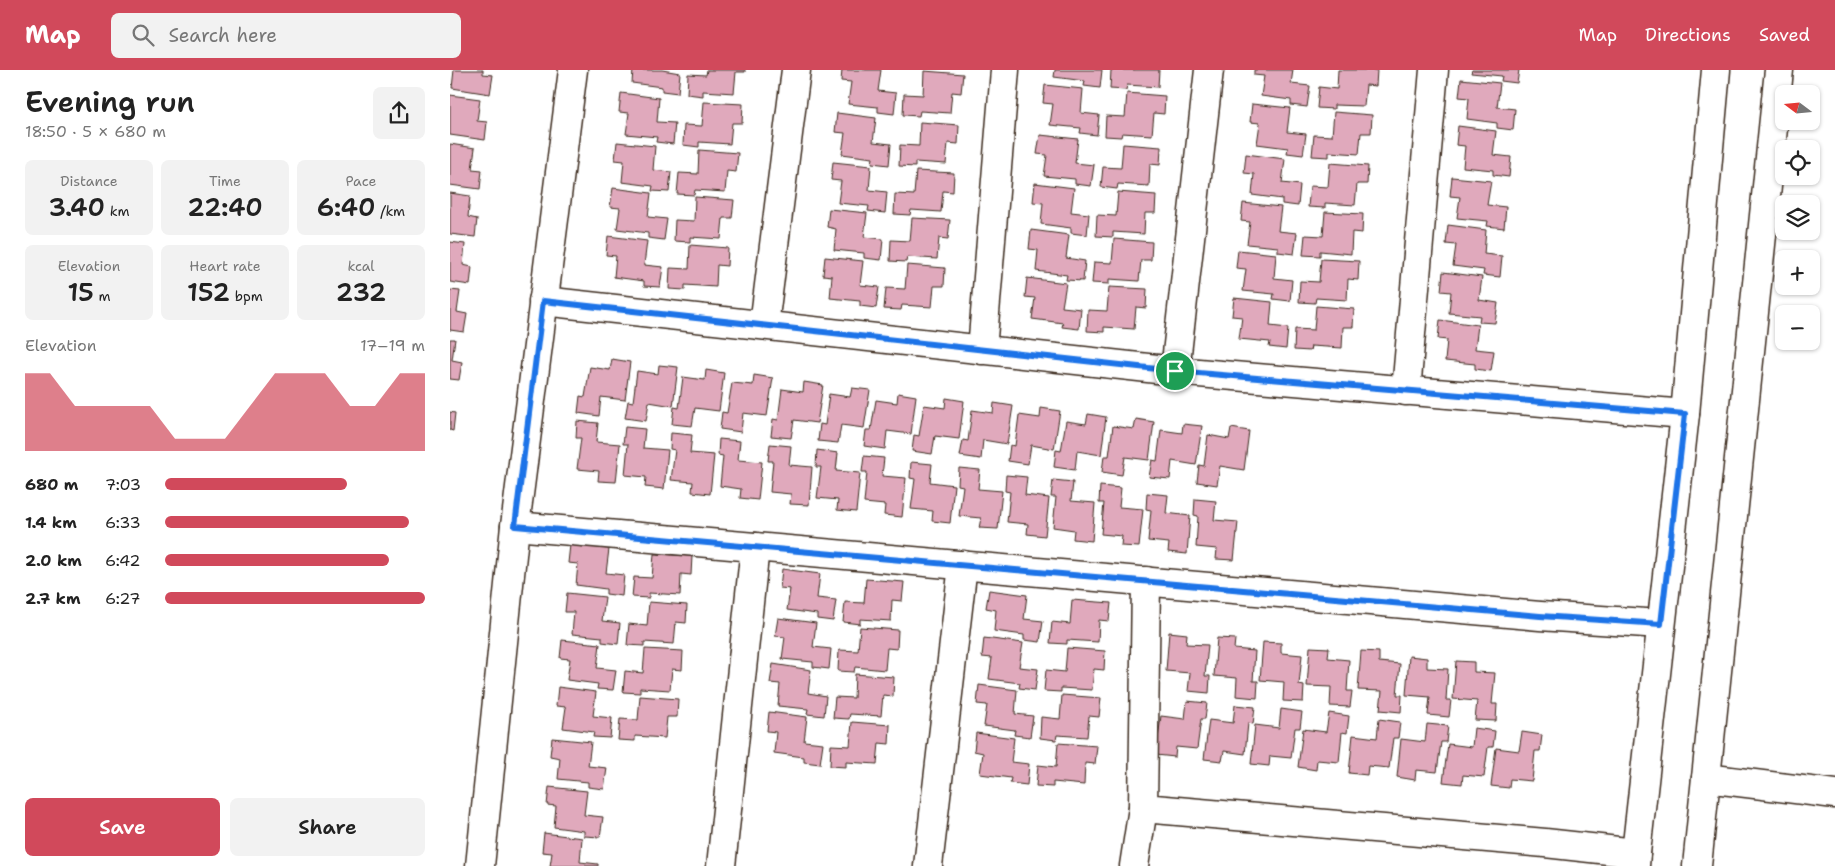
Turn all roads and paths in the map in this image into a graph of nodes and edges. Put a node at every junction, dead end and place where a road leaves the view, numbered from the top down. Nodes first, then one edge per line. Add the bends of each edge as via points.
1 (573, 70) edge
2 (796, 70) edge
3 (1005, 70) edge
4 (1209, 70) edge
5 (1434, 70) edge
6 (1716, 70) edge
7 (1779, 70) edge
8 (543, 301) junction
9 (764, 325) junction
10 (982, 350) junction
11 (1175, 371) junction
12 (1406, 391) junction
13 (1685, 414) junction
14 (515, 526) junction
15 (755, 546) junction
16 (963, 565) junction
17 (1146, 581) junction
18 (1661, 624) junction
19 (1706, 778) junction
20 (1835, 794) edge
21 (1142, 808) junction
22 (1636, 860) edge
23 (480, 866) edge
24 (720, 866) edge
25 (928, 866) edge
26 (1134, 866) edge
27 (1697, 866) edge

1 - 8 street
2 - 9 street
3 - 10 street
4 - 11 street
5 - 12 street
6 - 13 street
7 - 19 street
8 - 9 street
8 - 14 street
9 - 10 street
10 - 11 street
11 - 12 street
12 - 13 street
13 - 18 street
14 - 15 street
14 - 23 street
15 - 16 street
15 - 24 street
16 - 17 street
16 - 25 street
17 - 18 street
17 - 21 street
18 - 22 street
19 - 20 street
19 - 27 street
21 - 22 street via 1545,843
21 - 26 street

